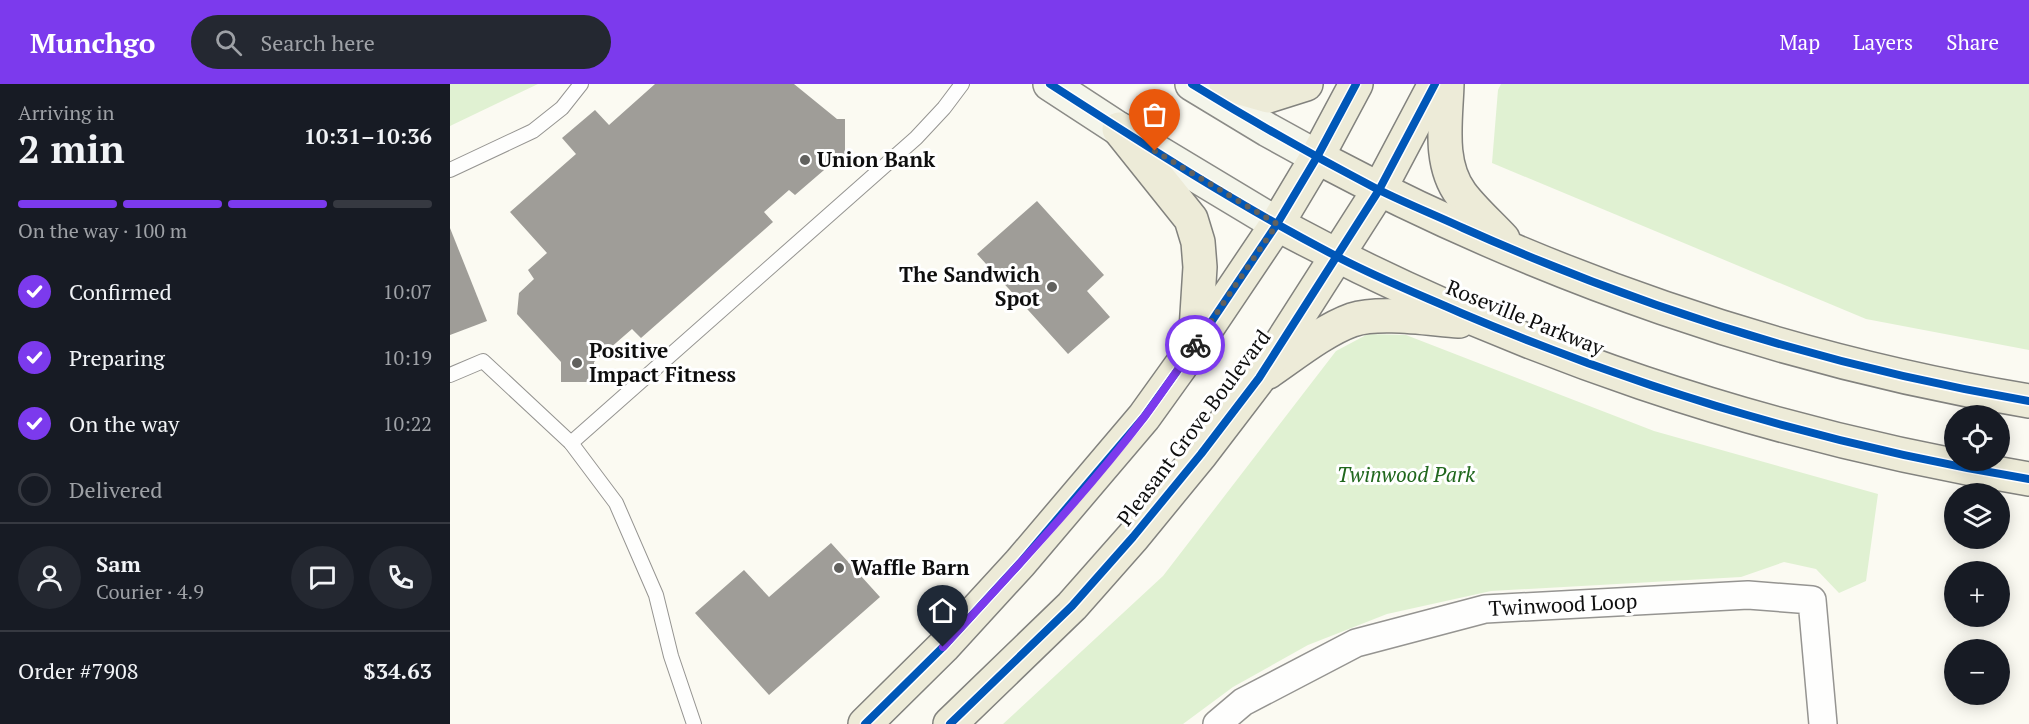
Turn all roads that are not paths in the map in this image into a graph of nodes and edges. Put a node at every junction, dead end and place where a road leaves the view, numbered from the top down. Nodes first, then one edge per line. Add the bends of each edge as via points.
1 (581, 84) edge
2 (962, 84) edge
3 (1050, 84) edge
4 (1192, 84) edge
5 (1226, 84) edge
6 (1306, 84) edge
7 (1356, 84) edge
8 (1435, 84) edge
9 (1447, 84) edge
10 (1119, 129) junction
11 (1317, 157) junction
12 (450, 170) edge
13 (1379, 190) junction
14 (1277, 224) junction
15 (1515, 251) junction
16 (1336, 256) junction
17 (1484, 323) junction
18 (1195, 346) junction
19 (450, 375) edge
20 (1259, 378) junction
21 (2029, 401) edge
22 (571, 443) junction
23 (2029, 478) edge
24 (694, 724) edge
25 (865, 724) edge
26 (950, 724) edge
27 (1217, 724) edge
28 (1823, 724) edge

1 - 12 lane via 562,108 533,131
2 - 22 lane via 916,138
3 - 10 main road, Roseville Parkway
4 - 11 main road
5 - 6 main road via 1268,96
7 - 11 main road
8 - 13 main road, Pleasant Grove Boulevard
9 - 15 main road via 1445,150 1449,171 1460,193
10 - 14 main road, Roseville Parkway
10 - 18 main road via 1191,219 1200,267
11 - 13 main road
11 - 14 main road
13 - 15 main road
13 - 16 main road, Pleasant Grove Boulevard
14 - 16 main road, Roseville Parkway
14 - 18 main road
15 - 21 main road via 1665,309 1788,347 1876,370
16 - 17 main road, Roseville Parkway
16 - 20 main road, Pleasant Grove Boulevard
17 - 20 main road via 1376,316 1353,320
17 - 23 main road, Roseville Parkway via 1644,383 1763,419 1897,455
18 - 25 main road via 1144,417 1020,563
19 - 22 lane via 483,362
20 - 26 main road, Pleasant Grove Boulevard via 1133,537 1072,606
22 - 24 lane via 616,502 635,545 656,595
27 - 28 street, Twinwood Loop via 1242,702 1356,643 1485,609 1748,595 1812,600

